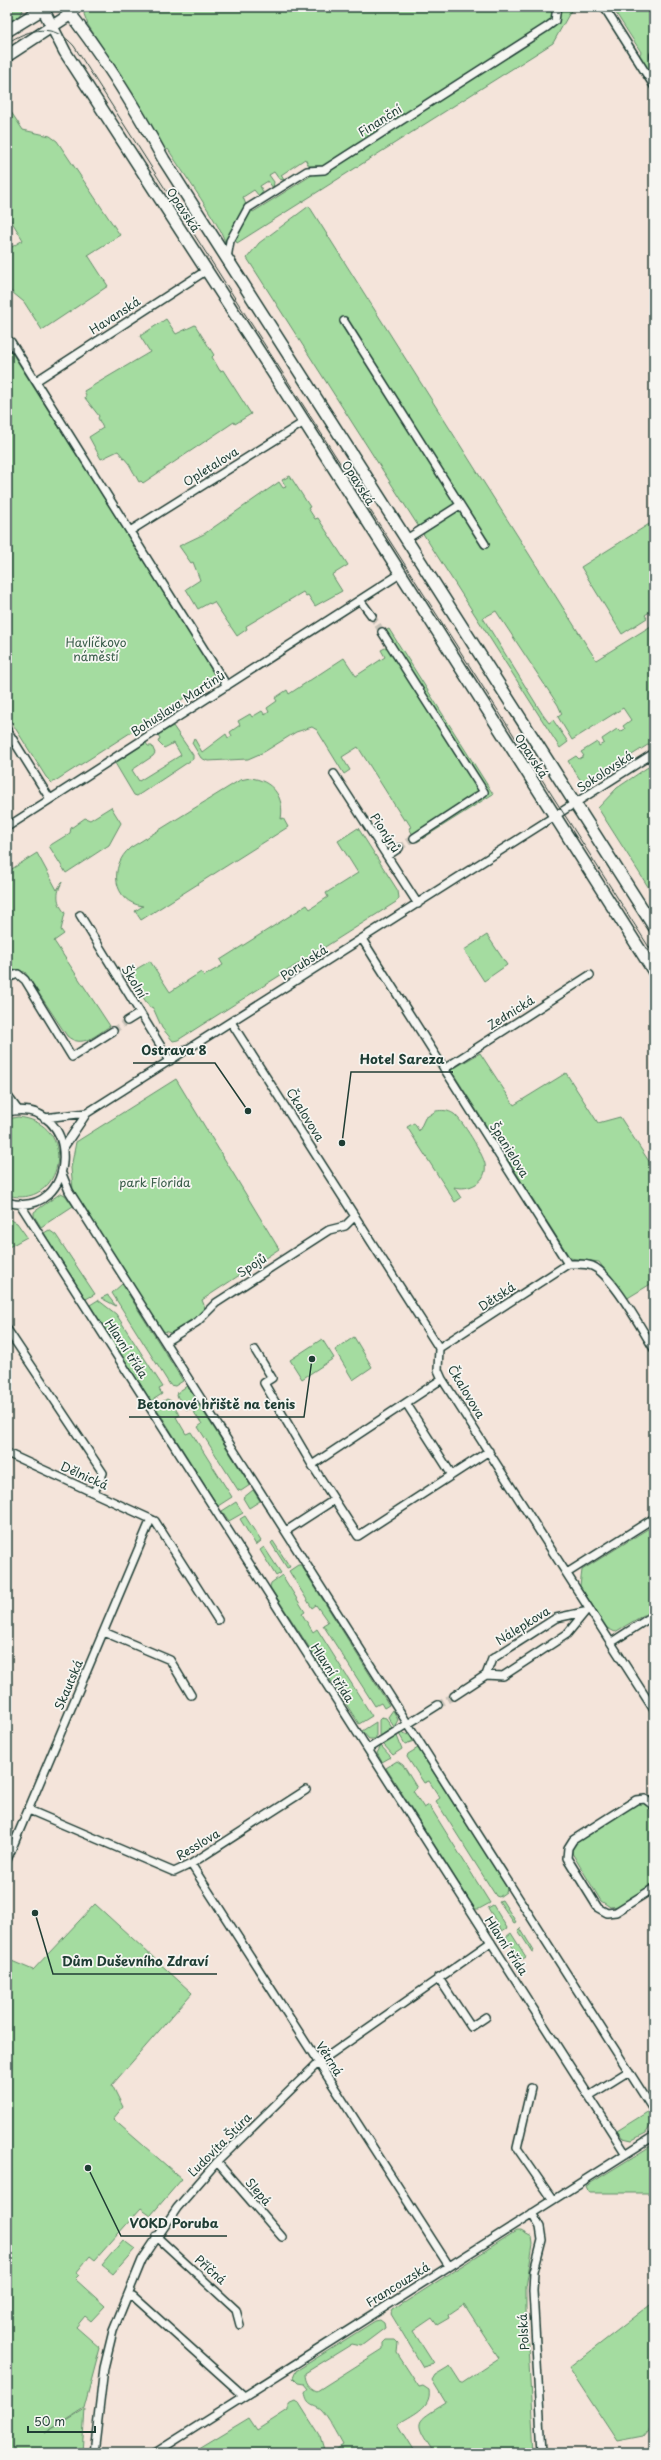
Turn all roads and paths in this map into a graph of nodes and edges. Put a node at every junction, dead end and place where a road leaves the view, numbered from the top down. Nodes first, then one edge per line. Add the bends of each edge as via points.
1 (557, 7) edge
2 (604, 7) edge
3 (44, 8) edge
4 (71, 9) edge
5 (52, 26) junction
6 (7, 31) edge
7 (7, 56) edge
8 (654, 86) edge
9 (227, 258) junction
10 (207, 270) junction
11 (344, 321) dead end
12 (7, 340) edge
13 (36, 381) junction
14 (304, 422) junction
15 (460, 505) junction
16 (130, 531) junction
17 (405, 540) junction
18 (485, 544) dead end
19 (400, 574) junction
20 (360, 600) junction
21 (372, 616) tunnel mouth
22 (382, 632) tunnel mouth
23 (227, 686) junction
24 (7, 730) edge
25 (654, 753) edge
26 (334, 774) dead end
27 (50, 799) junction
28 (571, 807) junction
29 (555, 818) junction
30 (7, 827) edge
31 (414, 838) tunnel mouth
32 (398, 848) tunnel mouth
33 (387, 856) junction
34 (418, 904) junction
35 (80, 915) dead end
36 (654, 927) edge
37 (362, 939) junction
38 (654, 972) edge
39 (590, 975) dead end
40 (7, 978) edge
41 (140, 1012) junction
42 (127, 1021) tunnel mouth
43 (231, 1022) junction
44 (113, 1031) tunnel mouth
45 (170, 1061) junction
46 (444, 1068) junction
47 (7, 1095) edge
48 (18, 1110) junction
49 (7, 1112) edge
50 (87, 1113) junction
51 (44, 1118) junction
52 (64, 1147) junction
53 (62, 1174) junction
54 (7, 1202) edge
55 (20, 1204) junction
56 (355, 1216) junction
57 (568, 1264) junction
58 (7, 1329) edge
59 (165, 1342) junction
60 (439, 1348) junction
61 (654, 1349) edge
62 (255, 1350) dead end
63 (442, 1379) junction
64 (406, 1403) junction
65 (489, 1451) junction
66 (7, 1453) edge
67 (312, 1464) junction
68 (452, 1475) junction
69 (94, 1492) junction
70 (334, 1500) junction
71 (654, 1518) edge
72 (151, 1519) junction
73 (286, 1531) junction
74 (567, 1572) junction
75 (587, 1610) junction
76 (654, 1615) edge
77 (218, 1620) dead end
78 (104, 1632) junction
79 (612, 1642) junction
80 (486, 1675) junction
81 (191, 1695) dead end
82 (454, 1696) tunnel mouth
83 (438, 1705) tunnel mouth
84 (654, 1710) edge
85 (408, 1724) junction
86 (368, 1749) junction
87 (306, 1790) dead end
88 (654, 1806) edge
89 (29, 1810) junction
90 (7, 1860) edge
91 (191, 1864) junction
92 (654, 1888) edge
93 (491, 1942) junction
94 (438, 1977) junction
95 (486, 2017) dead end
96 (318, 2063) junction
97 (629, 2071) junction
98 (531, 2088) dead end
99 (589, 2096) junction
100 (654, 2111) edge
101 (654, 2136) edge
102 (626, 2154) junction
103 (217, 2162) junction
104 (553, 2200) junction
105 (532, 2213) junction
106 (156, 2236) junction
107 (282, 2237) dead end
108 (449, 2266) junction
109 (127, 2297) junction
110 (240, 2325) dead end
111 (244, 2395) junction
112 (94, 2453) edge
113 (155, 2453) edge
114 (542, 2453) edge

1 - 9 street, Finanční via 555,21 547,28 324,170 307,171 248,208 230,241
2 - 8 street
3 - 5 main road, Opavská
3 - 6 main road
4 - 5 main road
4 - 9 main road, Opavská
5 - 7 main road
5 - 10 main road, Opavská via 65,52
9 - 17 main road, Opavská
10 - 13 street, Havanská
10 - 14 main road, Opavská
11 - 15 street
12 - 13 street via 11,342
13 - 16 street
14 - 16 street, Opletalova
14 - 19 main road, Opavská
15 - 17 street
15 - 18 street
16 - 23 street
17 - 28 main road, Opavská
19 - 20 street, Bohuslava Martinů
19 - 29 main road, Opavská
20 - 21 street
20 - 23 street, Bohuslava Martinů
22 - 31 street via 484,792
23 - 27 street, Bohuslava Martinů
24 - 27 street
25 - 28 street, Sokolovská
26 - 33 street, Pionýrů
27 - 30 street, Bohuslava Martinů
28 - 29 street, Porubská
28 - 36 main road, Opavská
29 - 34 street, Porubská
29 - 38 main road, Opavská
32 - 33 street
33 - 34 street, Pionýrů
34 - 37 street, Porubská
35 - 41 street, Školní
37 - 43 street, Porubská
37 - 46 street, Španielova
39 - 46 street, Zednická
40 - 44 street via 18,974 25,980 72,1057
41 - 42 street
41 - 45 street, Školní
43 - 45 street, Porubská
43 - 56 street, Čkalovova
45 - 50 street, Porubská
46 - 57 street, Španielova
47 - 48 street
48 - 49 street
48 - 51 street
50 - 51 street
50 - 52 street, Porubská
51 - 52 street via 57,1130
52 - 53 street
53 - 55 street via 55,1186 45,1195
53 - 59 street via 69,1191
54 - 55 street
55 - 86 street, Hlavní třída
56 - 59 street, Spojů via 349,1224 329,1230 216,1303 197,1322
56 - 60 street, Čkalovova
57 - 60 street, Dětská
57 - 61 street via 591,1265 600,1270
58 - 69 street via 103,1473
59 - 73 street
60 - 63 street, Čkalovova via 438,1370
62 - 67 street via 272,1378 264,1383
63 - 64 street
63 - 65 street, Čkalovova
64 - 67 street
64 - 68 street
65 - 68 street
65 - 74 street, Čkalovova
66 - 69 street, Dělnická
67 - 70 street
68 - 70 street via 358,1536
69 - 72 street, Dělnická
70 - 73 street
71 - 74 street
72 - 77 street via 156,1521
72 - 78 street, Skautská
73 - 85 street
74 - 75 street, Čkalovova
75 - 79 street, Čkalovova
75 - 80 street via 567,1634 503,1676
75 - 80 street, Nálepkova via 556,1618 543,1626 492,1659
76 - 79 street
78 - 81 street via 170,1660
78 - 89 street, Skautská
79 - 84 street, Čkalovova
80 - 82 street
83 - 85 street
85 - 86 street
85 - 97 street
86 - 93 street, Hlavní třída
87 - 91 street, Resslova
88 - 92 street via 645,1799 636,1800 573,1840 568,1848 567,1858 598,1908 607,1913 616,1912
89 - 90 street, Skautská
89 - 91 street, Resslova via 174,1872
91 - 96 street, Větrná
93 - 94 street, Ľudovíta Štúra
93 - 99 street, Hlavní třída
94 - 95 street via 471,2027
94 - 96 street, Ľudovíta Štúra
96 - 103 street, Ľudovíta Štúra
96 - 108 street, Větrná
97 - 99 street
97 - 100 street
98 - 104 street via 517,2148
99 - 102 street, Hlavní třída
101 - 102 street, Francouzská
102 - 104 street, Francouzská
103 - 106 street, Ľudovíta Štúra via 194,2186
103 - 107 street, Slepá
104 - 105 street, Francouzská
105 - 108 street, Francouzská
105 - 114 street, Polská via 542,2234 533,2291
106 - 109 street, Ľudovíta Štúra via 142,2260
106 - 110 street, Příčná via 236,2310
108 - 111 street, Francouzská
109 - 111 street via 133,2296
109 - 112 street, Ľudovíta Štúra via 113,2331 104,2368
111 - 113 street, Francouzská

